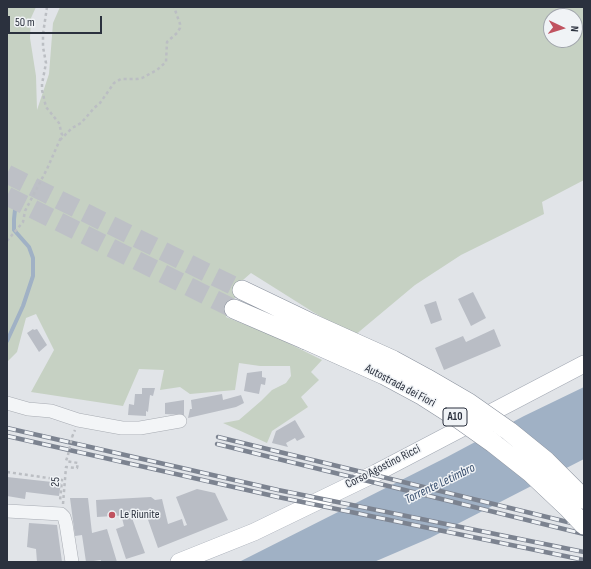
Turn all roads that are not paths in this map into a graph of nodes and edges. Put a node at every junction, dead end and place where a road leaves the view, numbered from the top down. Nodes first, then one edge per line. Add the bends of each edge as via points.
1 (242, 290) tunnel mouth
2 (234, 309) tunnel mouth
3 (310, 332) junction
4 (584, 364) edge
5 (7, 403) edge
6 (180, 421) dead end
7 (584, 499) edge
8 (7, 510) edge
9 (584, 525) edge
10 (72, 562) edge
11 (179, 562) edge

1 - 3 highway, Autostrada dei Fiori / A10
2 - 3 highway, Autostrada dei Fiori / A10
3 - 7 highway, Autostrada dei Fiori / A10, bridge via 393,360 469,403 546,461
3 - 9 highway, Autostrada dei Fiori / A10, bridge via 459,419 531,473
4 - 11 main road, Corso Agostino Ricci via 254,532
5 - 6 street via 122,428 140,428
8 - 10 street via 62,508

